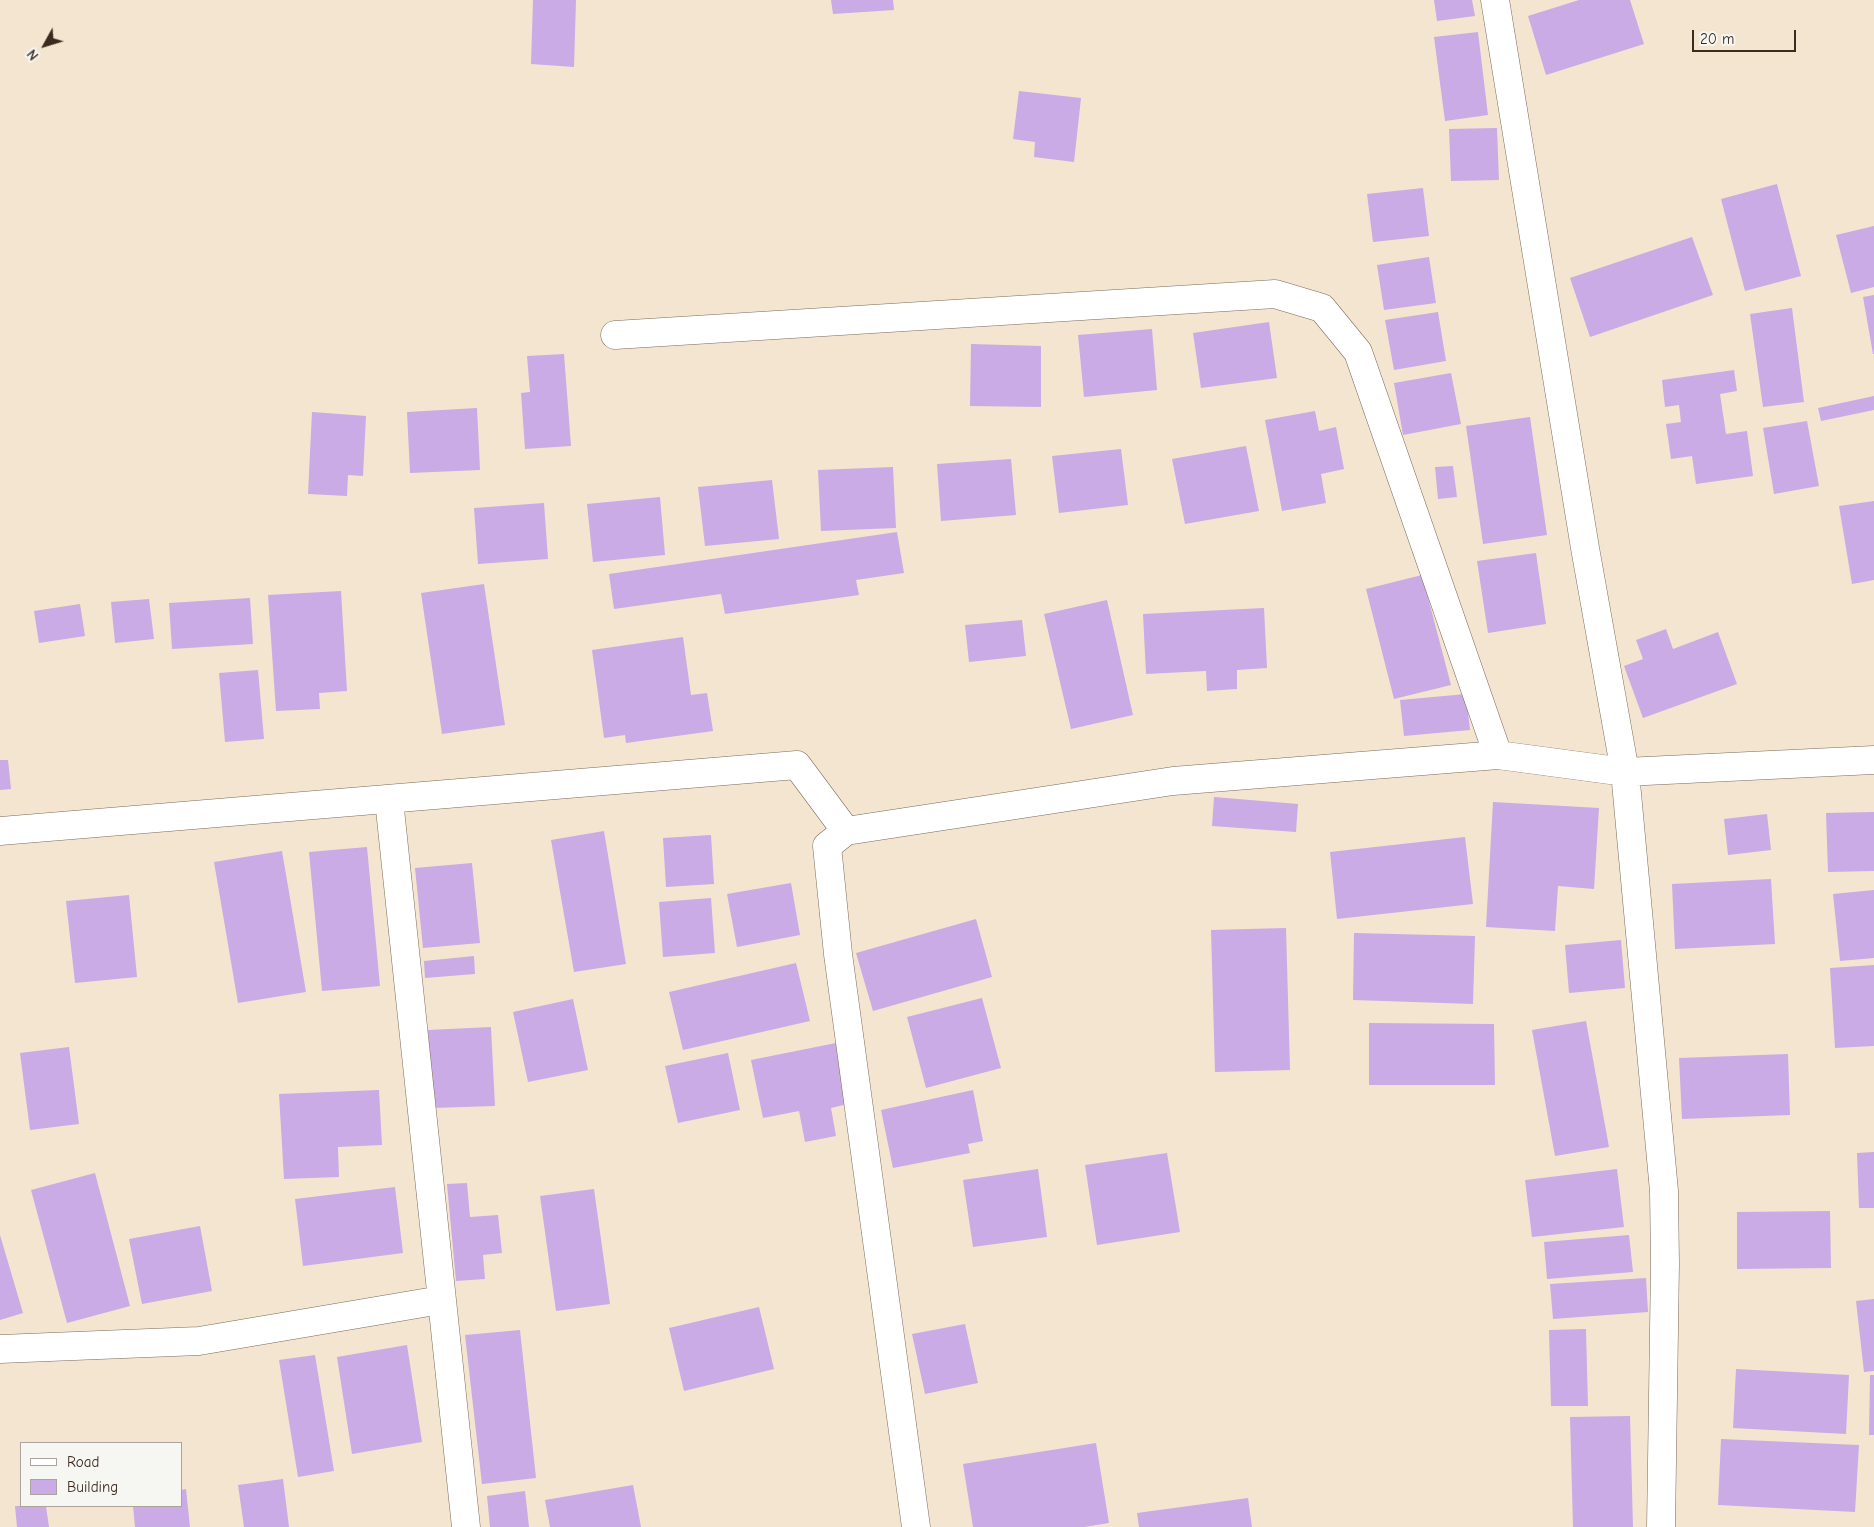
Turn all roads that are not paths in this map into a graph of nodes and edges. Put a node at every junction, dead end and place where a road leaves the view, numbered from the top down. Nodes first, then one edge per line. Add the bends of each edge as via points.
1 (1495, 0) edge
2 (615, 335) dead end
3 (1498, 755) junction
4 (1874, 760) edge
5 (1625, 772) junction
6 (389, 800) junction
7 (0, 831) edge
8 (846, 831) junction
9 (441, 1300) junction
10 (0, 1349) edge
11 (466, 1527) edge
12 (916, 1527) edge
13 (1661, 1527) edge

1 - 5 street
2 - 3 street via 1275,294 1322,308 1358,352
3 - 5 street
3 - 8 street via 1173,781
4 - 5 street
5 - 13 street via 1664,1191
6 - 7 street
6 - 8 street via 797,765
6 - 9 street
8 - 12 street via 827,846 837,944
9 - 10 street via 200,1341
9 - 11 street

